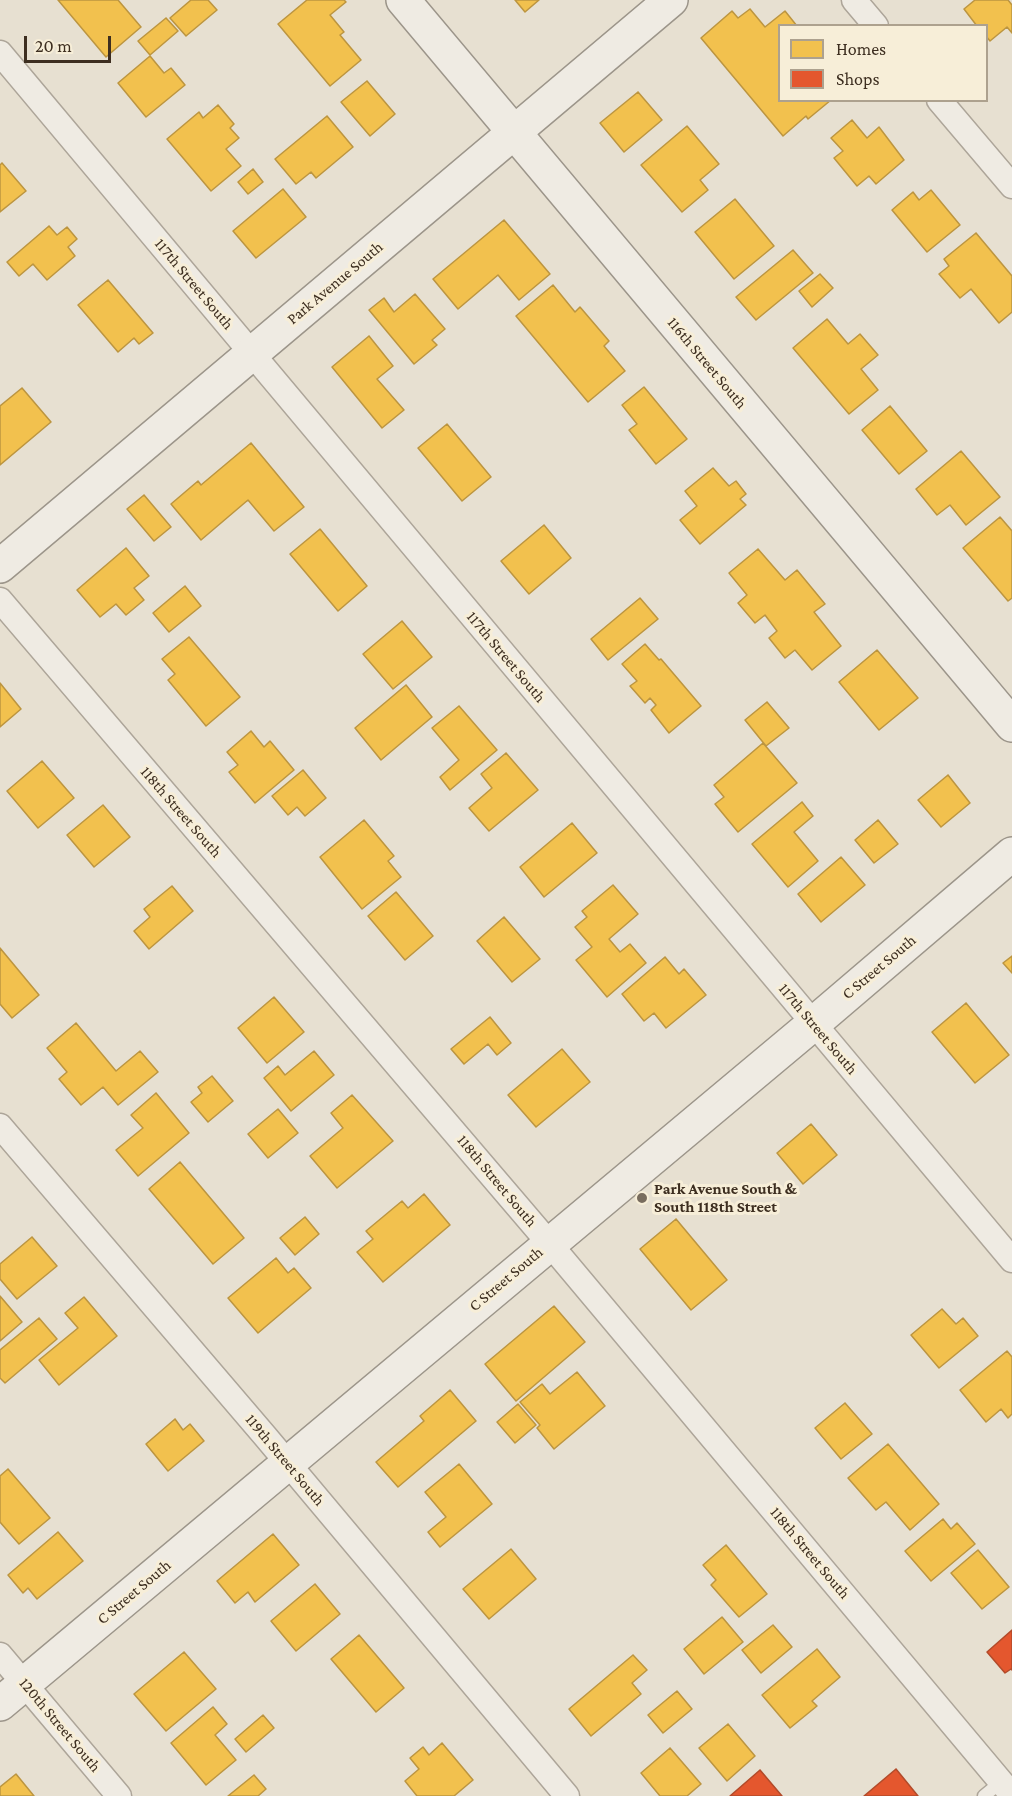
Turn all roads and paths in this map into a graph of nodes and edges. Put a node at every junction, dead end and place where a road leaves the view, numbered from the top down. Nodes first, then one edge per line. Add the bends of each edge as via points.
1 (403, 0) edge
2 (671, 0) edge
3 (854, 0) edge
4 (874, 24) edge
5 (0, 53) edge
6 (941, 102) edge
7 (514, 133) junction
8 (1012, 186) edge
9 (252, 353) junction
10 (0, 566) edge
11 (0, 600) edge
12 (1012, 725) edge
13 (1012, 854) edge
14 (813, 1024) junction
15 (0, 1126) edge
16 (549, 1243) junction
17 (1012, 1260) edge
18 (288, 1464) junction
19 (0, 1655) edge
20 (12, 1694) edge
21 (999, 1791) edge
22 (120, 1796) edge
23 (567, 1796) edge

1 - 7 street, 116th Street South
2 - 7 street, Park Avenue South
3 - 4 street
5 - 9 street, 117th Street South
6 - 8 street
7 - 9 street, Park Avenue South
7 - 12 street, 116th Street South
9 - 10 street, Park Avenue South
9 - 14 street, 117th Street South
11 - 16 street, 118th Street South
13 - 14 street, C Street South
14 - 16 street, C Street South
14 - 17 street, 117th Street South
15 - 18 street, 119th Street South
16 - 18 street, C Street South
16 - 21 street, 118th Street South
18 - 20 street, C Street South
18 - 23 street, 119th Street South
19 - 20 street, 120th Street South
20 - 22 street, 120th Street South

